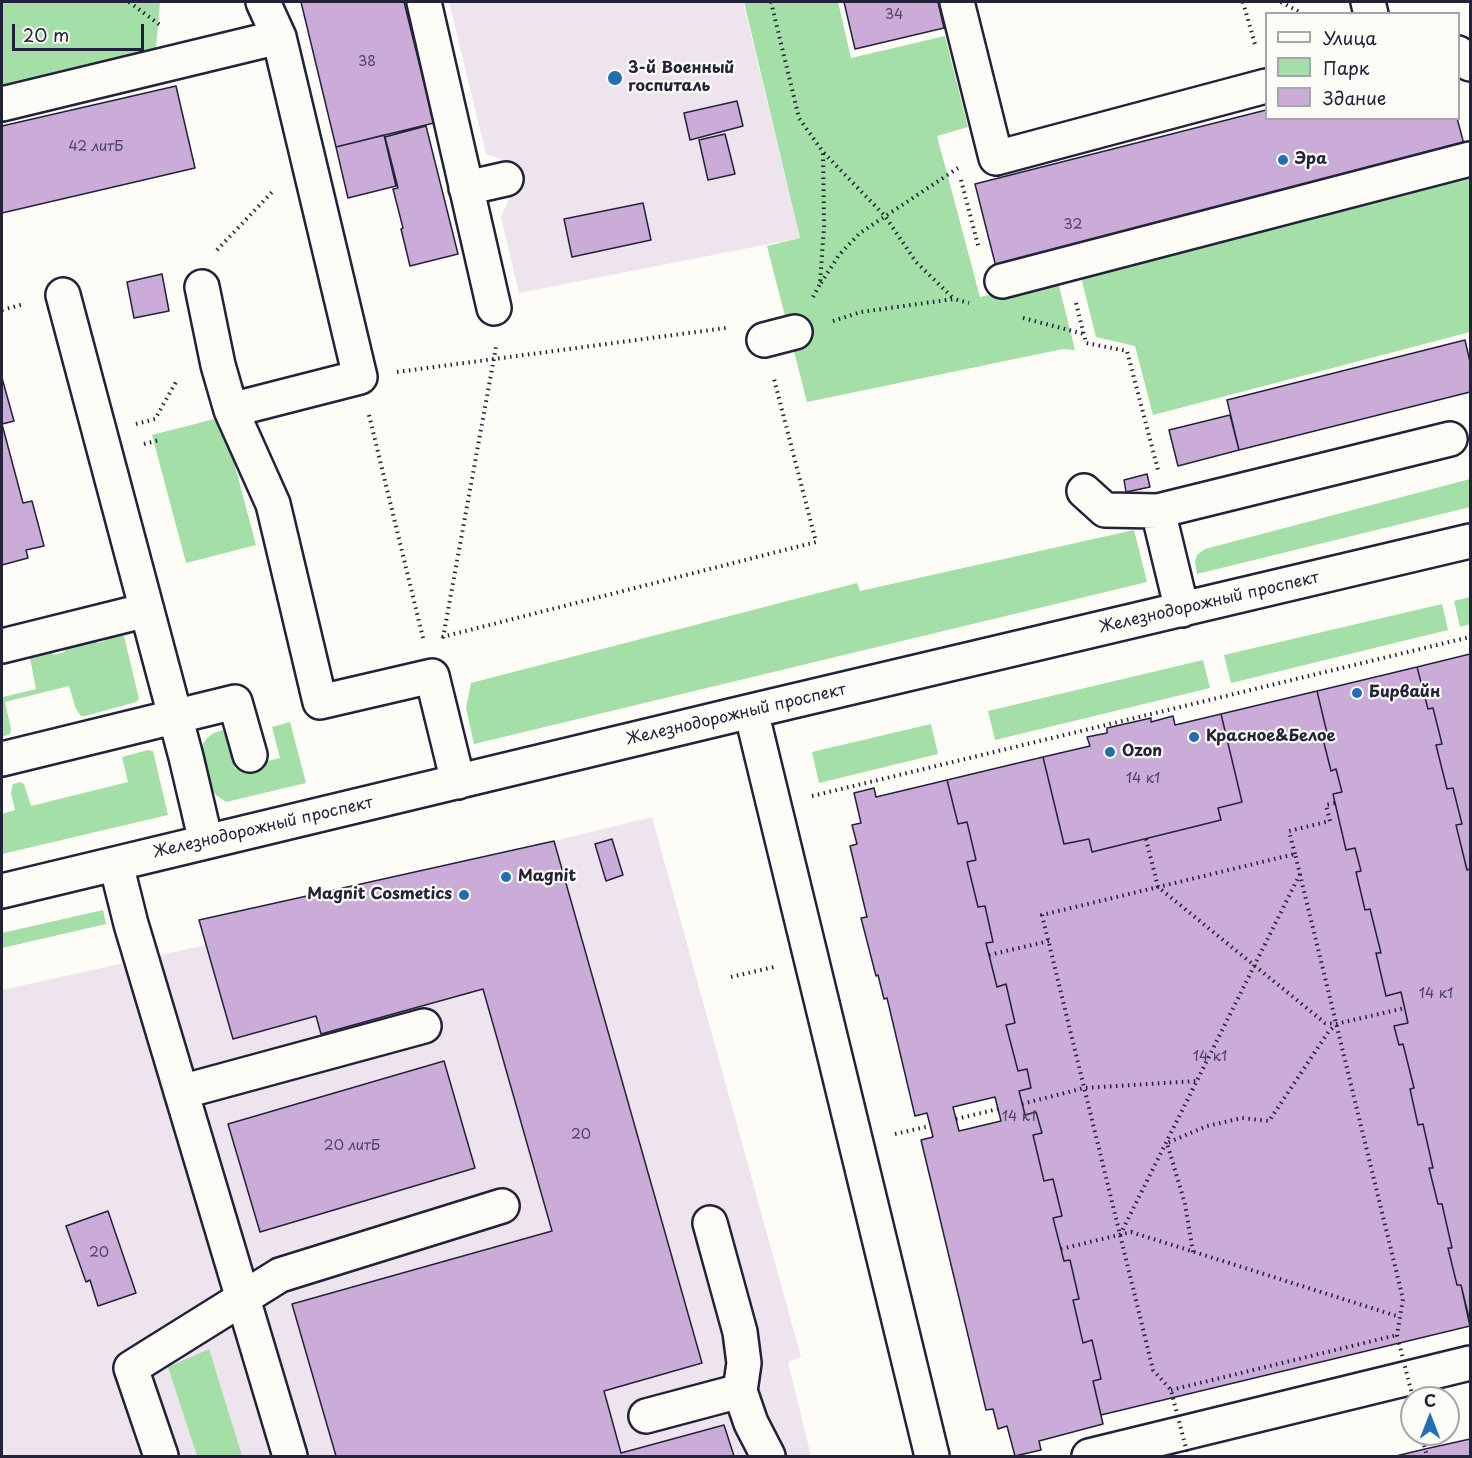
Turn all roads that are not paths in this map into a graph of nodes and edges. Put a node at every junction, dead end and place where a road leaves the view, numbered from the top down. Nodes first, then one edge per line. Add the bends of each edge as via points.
1 (263, 2) edge
2 (424, 2) edge
3 (957, 2) edge
4 (279, 37) junction
5 (1265, 86) edge
6 (2, 104) edge
7 (1470, 159) edge
8 (506, 179) dead end
9 (466, 188) junction
10 (1002, 281) road end
11 (202, 287) road end
12 (63, 295) dead end
13 (494, 308) road end
14 (231, 410) junction
15 (1450, 439) dead end
16 (1084, 491) dead end
17 (1163, 510) junction
18 (1470, 541) edge
19 (147, 610) junction
20 (1182, 610) junction
21 (2, 646) edge
22 (751, 711) junction
23 (175, 717) junction
24 (250, 755) dead end
25 (2, 759) edge
26 (458, 782) junction
27 (206, 842) junction
28 (116, 864) junction
29 (2, 891) edge
30 (424, 1026) dead end
31 (181, 1092) junction
32 (502, 1206) dead end
33 (710, 1223) dead end
34 (243, 1299) junction
35 (1470, 1363) edge
36 (740, 1390) junction
37 (646, 1416) dead end
38 (161, 1456) edge
39 (290, 1456) edge
40 (768, 1456) edge
41 (932, 1456) edge
42 (1089, 1456) edge

1 - 4 street
2 - 9 street
3 - 5 street via 996,158
4 - 6 street
4 - 14 street via 360,377
7 - 10 street
8 - 9 street
9 - 13 street
11 - 14 street
12 - 19 street
14 - 26 street via 273,504 320,702 432,676
15 - 17 street
16 - 17 street via 1105,510
17 - 20 street
18 - 20 street, Железнодорожный проспект
19 - 21 street
19 - 23 street
20 - 22 street, Железнодорожный проспект
22 - 26 street, Железнодорожный проспект
22 - 41 street
23 - 24 street via 235,702
23 - 25 street
23 - 27 street
26 - 27 street, Железнодорожный проспект
27 - 28 street, Железнодорожный проспект
28 - 29 street, Железнодорожный проспект
28 - 31 street
30 - 31 street
31 - 34 street
32 - 34 street via 280,1275
33 - 36 street via 740,1332 744,1363
34 - 38 street via 131,1368
34 - 39 street
35 - 42 street
36 - 37 street
36 - 40 street

